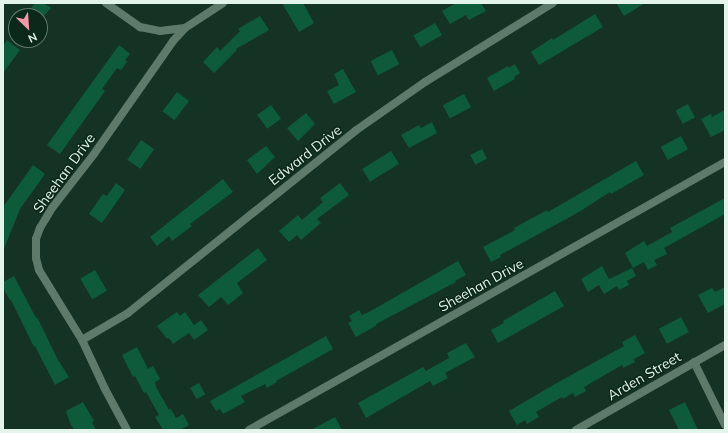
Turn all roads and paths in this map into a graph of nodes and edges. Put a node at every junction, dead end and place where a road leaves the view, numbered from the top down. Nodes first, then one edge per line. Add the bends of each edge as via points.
1 (106, 3) edge
2 (223, 3) edge
3 (553, 3) edge
4 (185, 28) junction
5 (725, 162) edge
6 (82, 340) junction
7 (725, 345) edge
8 (694, 362) junction
9 (725, 425) edge
10 (127, 430) edge
11 (249, 430) edge
12 (576, 430) edge

1 - 4 street via 144,29 160,31
2 - 4 street
3 - 6 street, Edward Drive via 425,82 355,131 128,313
4 - 6 street, Sheehan Drive via 173,41 94,154 55,203 36,239 36,258 40,270
5 - 11 street, Sheehan Drive
6 - 10 street, Sheehan Drive
7 - 8 street, Arden Street
8 - 9 street
8 - 12 street, Arden Street

